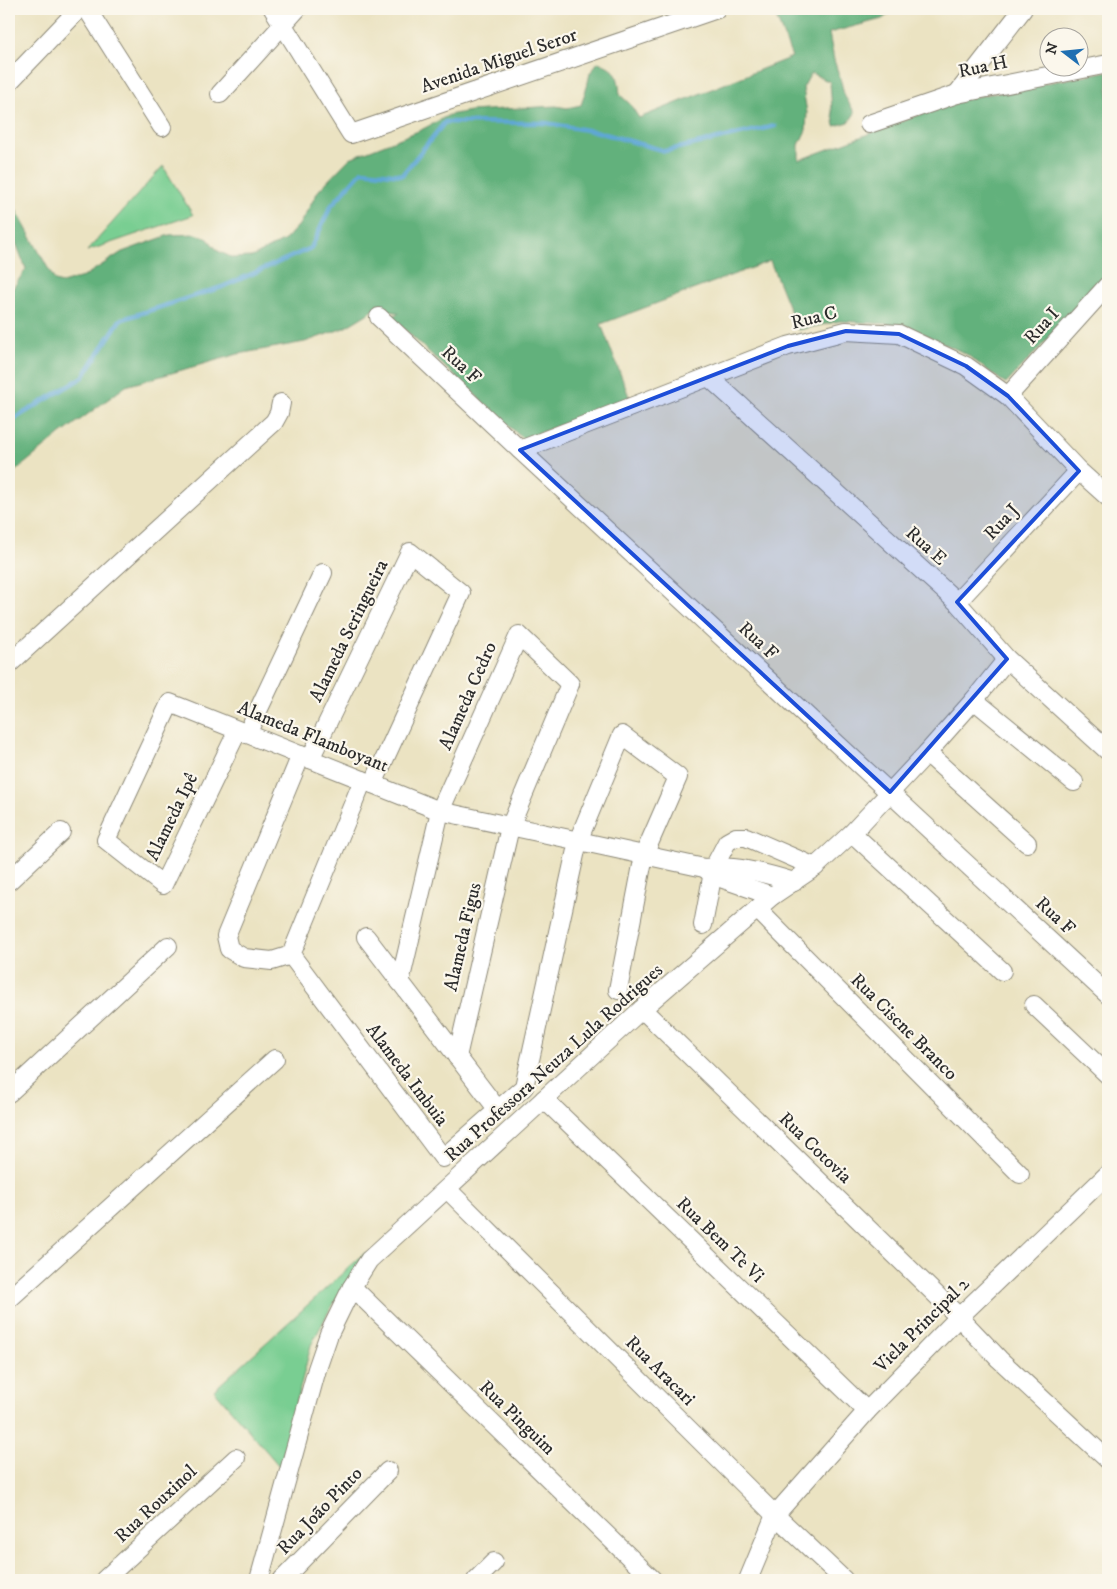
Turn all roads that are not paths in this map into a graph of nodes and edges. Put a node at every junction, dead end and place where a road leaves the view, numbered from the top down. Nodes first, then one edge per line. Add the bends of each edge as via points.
1 (78, 9) edge
2 (87, 9) edge
3 (297, 9) edge
4 (717, 9) edge
5 (1023, 9) edge
6 (278, 16) edge
7 (1108, 64) edge
8 (9, 82) edge
9 (220, 94) dead end
10 (957, 94) junction
11 (869, 124) dead end
12 (162, 127) dead end
13 (1108, 285) edge
14 (379, 317) dead end
15 (710, 378) junction
16 (1008, 396) junction
17 (281, 403) dead end
18 (520, 450) junction
19 (1079, 471) junction
20 (1108, 497) edge
21 (323, 573) dead end
22 (956, 602) junction
23 (1007, 659) junction
24 (9, 664) edge
25 (570, 684) joint
26 (974, 700) junction
27 (243, 732) junction
28 (1108, 751) edge
29 (927, 753) junction
30 (305, 757) junction
31 (368, 782) junction
32 (1074, 782) dead end
33 (890, 792) junction
34 (440, 811) junction
35 (510, 827) junction
36 (60, 832) dead end
37 (852, 833) junction
38 (106, 840) joint
39 (578, 841) junction
40 (1027, 843) dead end
41 (644, 856) junction
42 (815, 867) junction
43 (710, 870) junction
44 (9, 881) edge
45 (794, 882) junction
46 (772, 896) junction
47 (758, 910) junction
48 (703, 925) dead end
49 (366, 937) dead end
50 (168, 946) dead end
51 (291, 955) junction
52 (1002, 971) dead end
53 (400, 982) junction
54 (618, 990) dead end
55 (1108, 995) edge
56 (1034, 1005) dead end
57 (642, 1010) junction
58 (457, 1057) junction
59 (275, 1059) dead end
60 (1108, 1075) edge
61 (9, 1093) edge
62 (544, 1099) junction
63 (498, 1110) junction
64 (1020, 1174) dead end
65 (1108, 1174) edge
66 (447, 1189) junction
67 (352, 1287) junction
68 (9, 1299) edge
69 (959, 1317) junction
70 (867, 1411) junction
71 (236, 1458) dead end
72 (1108, 1460) edge
73 (388, 1471) dead end
74 (775, 1515) junction
75 (494, 1562) dead end
76 (104, 1580) edge
77 (259, 1580) edge
78 (282, 1580) edge
79 (476, 1580) edge
80 (653, 1580) edge
81 (748, 1580) edge
82 (844, 1580) edge

1 - 8 street
2 - 12 street
3 - 6 street
4 - 6 street, Avenida Miguel Seror via 351,134
5 - 10 street
6 - 9 street
7 - 10 street, Rua H
10 - 11 street, Rua H
13 - 16 street, Rua I
14 - 18 street, Rua F
15 - 16 street, Rua C via 788,346 846,331 899,334 966,366
15 - 18 street, Rua C
15 - 22 street, Rua E
16 - 19 street, Rua C
17 - 24 street via 280,414 274,422
18 - 33 street, Rua F
19 - 20 street, Rua C
19 - 22 street, Rua J
21 - 27 street
22 - 23 street, Rua E
23 - 26 street, Rua Professora Neuza Lula Rodrigues
23 - 28 street, Rua E
25 - 34 street, Alameda Cedro via 519,635
25 - 35 street, Alameda Figus
26 - 29 street, Rua Professora Neuza Lula Rodrigues
26 - 32 street
27 - 30 street, Alameda Flamboyant
27 - 38 street, Alameda Flamboyant via 170,703
27 - 38 street, Alameda Ipê via 163,884
29 - 33 street, Rua Professora Neuza Lula Rodrigues
29 - 40 street
30 - 31 street, Alameda Flamboyant
30 - 31 street, Alameda Seringueira via 410,552 461,593
30 - 51 street via 226,936 229,949 244,958 272,961
31 - 34 street, Alameda Flamboyant
31 - 51 street
33 - 37 street, Rua Professora Neuza Lula Rodrigues
33 - 55 street, Rua F
34 - 35 street, Alameda Flamboyant
34 - 53 street
35 - 39 street, Alameda Flamboyant
35 - 58 street, Alameda Figus
36 - 44 street
37 - 42 street, Rua Professora Neuza Lula Rodrigues
37 - 52 street
39 - 41 street, Alameda Flamboyant
39 - 41 street via 622,735 678,777
39 - 63 street, Alameda Imbuia via 524,1087
41 - 43 street, Alameda Flamboyant
41 - 54 street
42 - 43 street via 746,837 736,837 727,842
42 - 45 street, Rua Professora Neuza Lula Rodrigues
43 - 45 street via 762,872
43 - 46 street
43 - 48 street
45 - 46 street, Rua Professora Neuza Lula Rodrigues
46 - 47 street, Rua Professora Neuza Lula Rodrigues
47 - 57 street, Rua Professora Neuza Lula Rodrigues
47 - 64 street, Rua Ciscne Branco
49 - 53 street
50 - 61 street
51 - 63 street, Alameda Imbuia via 443,1158
53 - 58 street
56 - 60 street
57 - 62 street, Rua Professora Neuza Lula Rodrigues
57 - 69 street, Rua Cotovia
58 - 63 street
59 - 68 street
62 - 66 street, Rua Professora Neuza Lula Rodrigues
62 - 70 street, Rua Bem Te Vi
65 - 69 street, Viela Principal 2
66 - 67 street, Rua Professora Neuza Lula Rodrigues via 369,1260
66 - 74 street, Rua Aracari
67 - 77 street, Rua Professora Neuza Lula Rodrigues via 329,1334 317,1369
67 - 80 street, Rua Pinguim
69 - 70 street, Viela Principal 2
69 - 72 street, Rua Cotovia
70 - 74 street, Viela Principal 2
71 - 76 street, Rua Rouxinol
73 - 78 street, Rua João Pinto
74 - 81 street, Viela Principal 2
74 - 82 street, Rua Aracari
75 - 79 street

